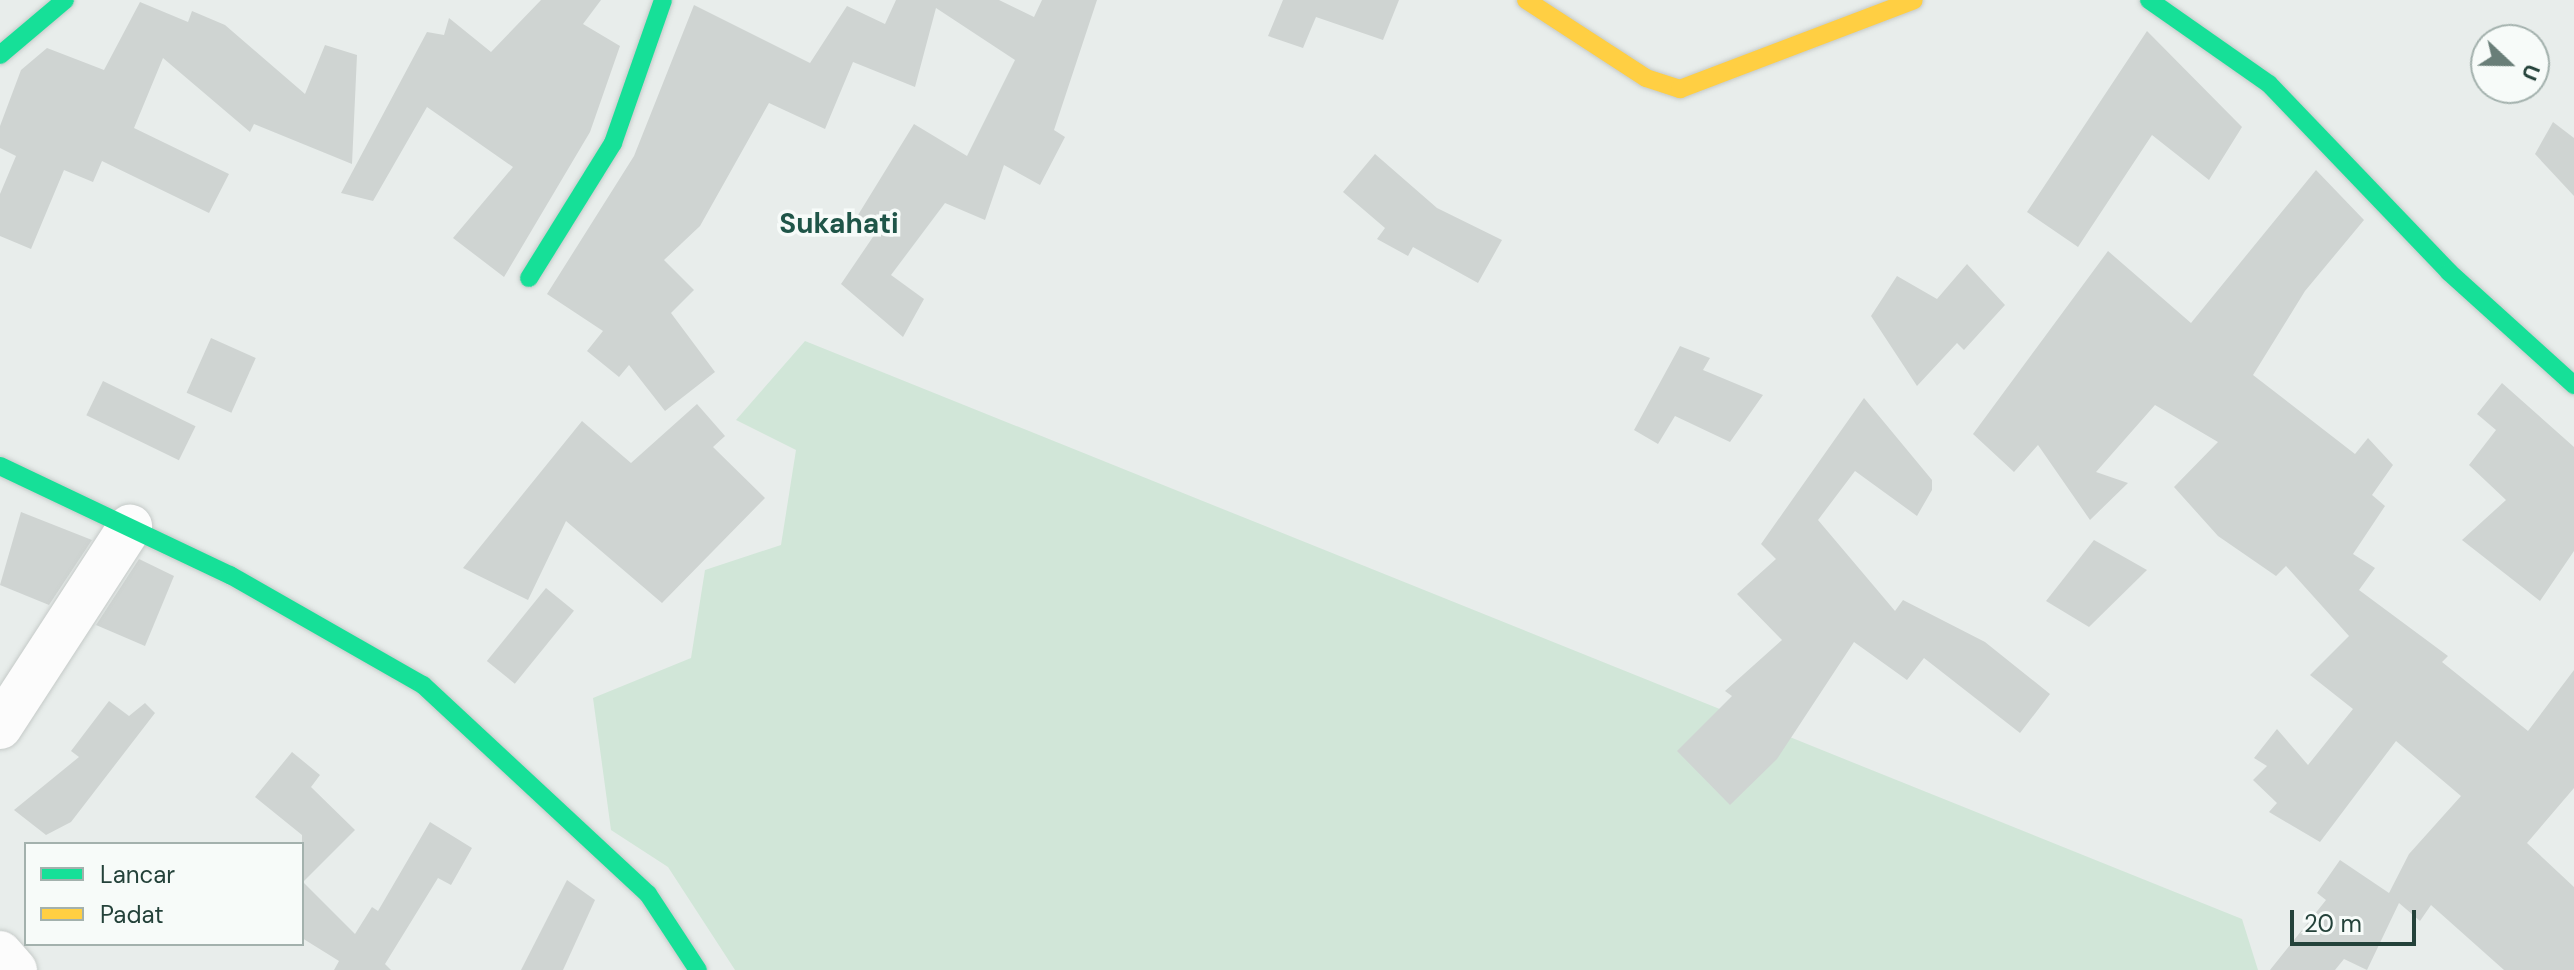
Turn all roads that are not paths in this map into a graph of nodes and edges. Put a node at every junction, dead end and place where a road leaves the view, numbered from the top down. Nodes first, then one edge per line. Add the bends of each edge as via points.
1 (65, 0) edge
2 (663, 0) edge
3 (1526, 0) edge
4 (1914, 0) edge
5 (2149, 0) edge
6 (0, 55) edge
7 (529, 278) dead end
8 (2574, 385) edge
9 (0, 466) edge
10 (130, 527) junction
11 (0, 727) edge
12 (0, 953) edge
13 (15, 970) edge
14 (698, 970) edge

1 - 6 street
2 - 7 street via 613,143
3 - 4 street via 1646,78 1680,89
5 - 8 street via 2269,84 2449,272
9 - 10 street
10 - 11 street
10 - 14 street via 364,646 423,685 648,894
12 - 13 street

